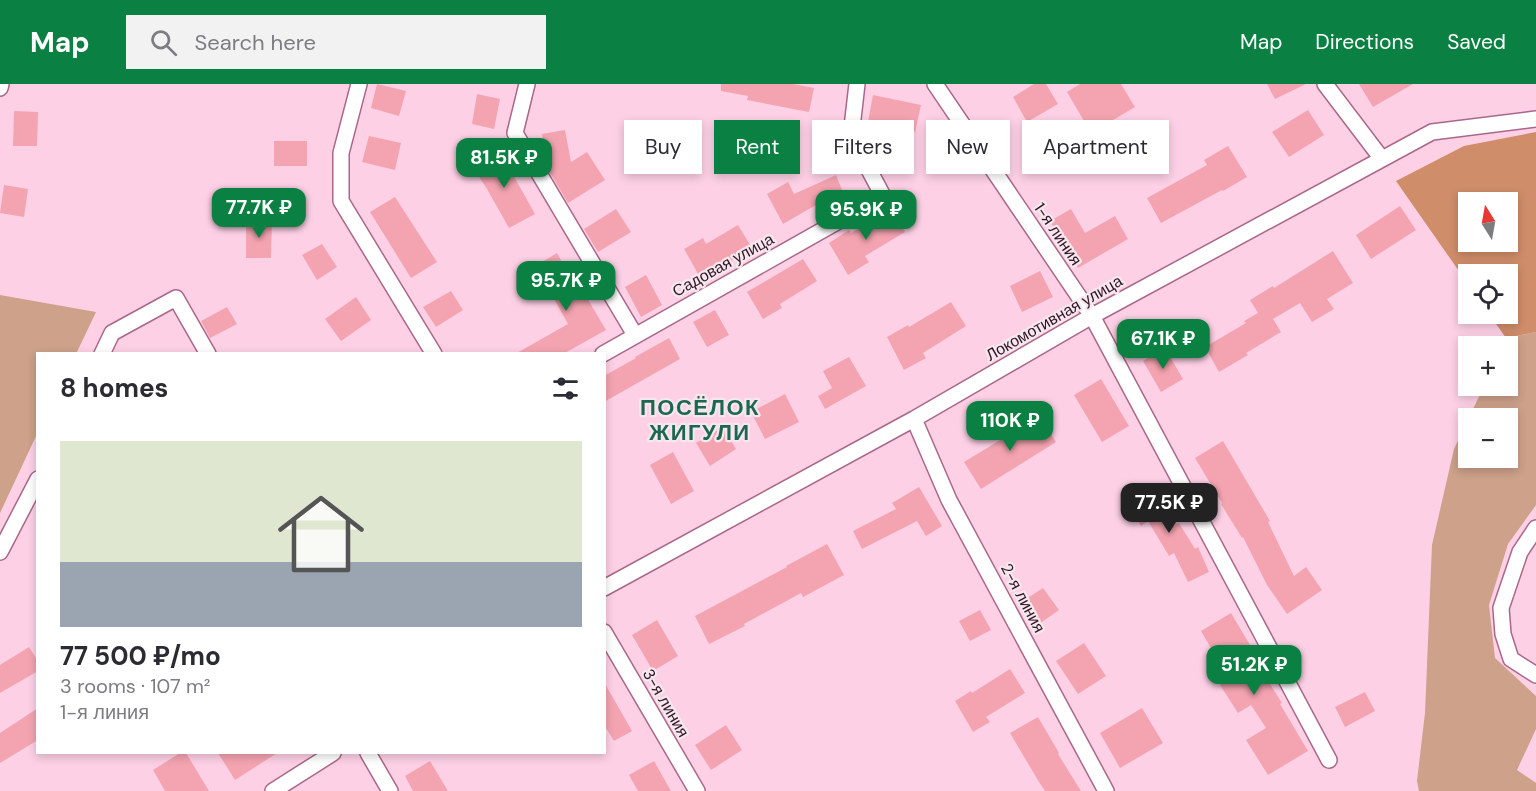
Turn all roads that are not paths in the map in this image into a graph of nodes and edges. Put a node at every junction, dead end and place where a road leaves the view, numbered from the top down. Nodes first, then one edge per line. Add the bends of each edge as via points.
1 (1, 84) edge
2 (359, 84) edge
3 (527, 84) edge
4 (857, 84) edge
5 (935, 84) edge
6 (1325, 84) edge
7 (0, 88) edge
8 (1536, 119) edge
9 (1382, 159) junction
10 (1092, 316) junction
11 (635, 335) junction
12 (103, 352) edge
13 (207, 352) edge
14 (433, 352) edge
15 (606, 352) edge
16 (914, 419) junction
17 (36, 483) edge
18 (1536, 528) edge
19 (0, 552) edge
20 (606, 587) edge
21 (606, 635) edge
22 (1536, 675) edge
23 (331, 754) edge
24 (369, 754) edge
25 (1329, 760) dead end
26 (273, 791) edge
27 (390, 791) edge
28 (697, 791) edge
29 (1106, 791) edge

1 - 7 street
2 - 14 street via 341,153 341,201
3 - 11 street via 515,133
4 - 11 street, Садовая улица via 851,136 883,196
5 - 10 street, 1-я линия
6 - 9 street
8 - 9 street, Локомотивная улица via 1432,132
9 - 10 street, Локомотивная улица
10 - 16 street, Локомотивная улица
10 - 25 street, 1-я линия
11 - 15 street, Садовая улица
12 - 13 street via 112,333 176,298
16 - 20 street, Локомотивная улица
16 - 29 street, 2-я линия via 949,500
17 - 19 street
18 - 22 street via 1520,552 1501,608 1503,634 1511,659
21 - 28 street, 3-я линия
23 - 26 street
24 - 27 street

